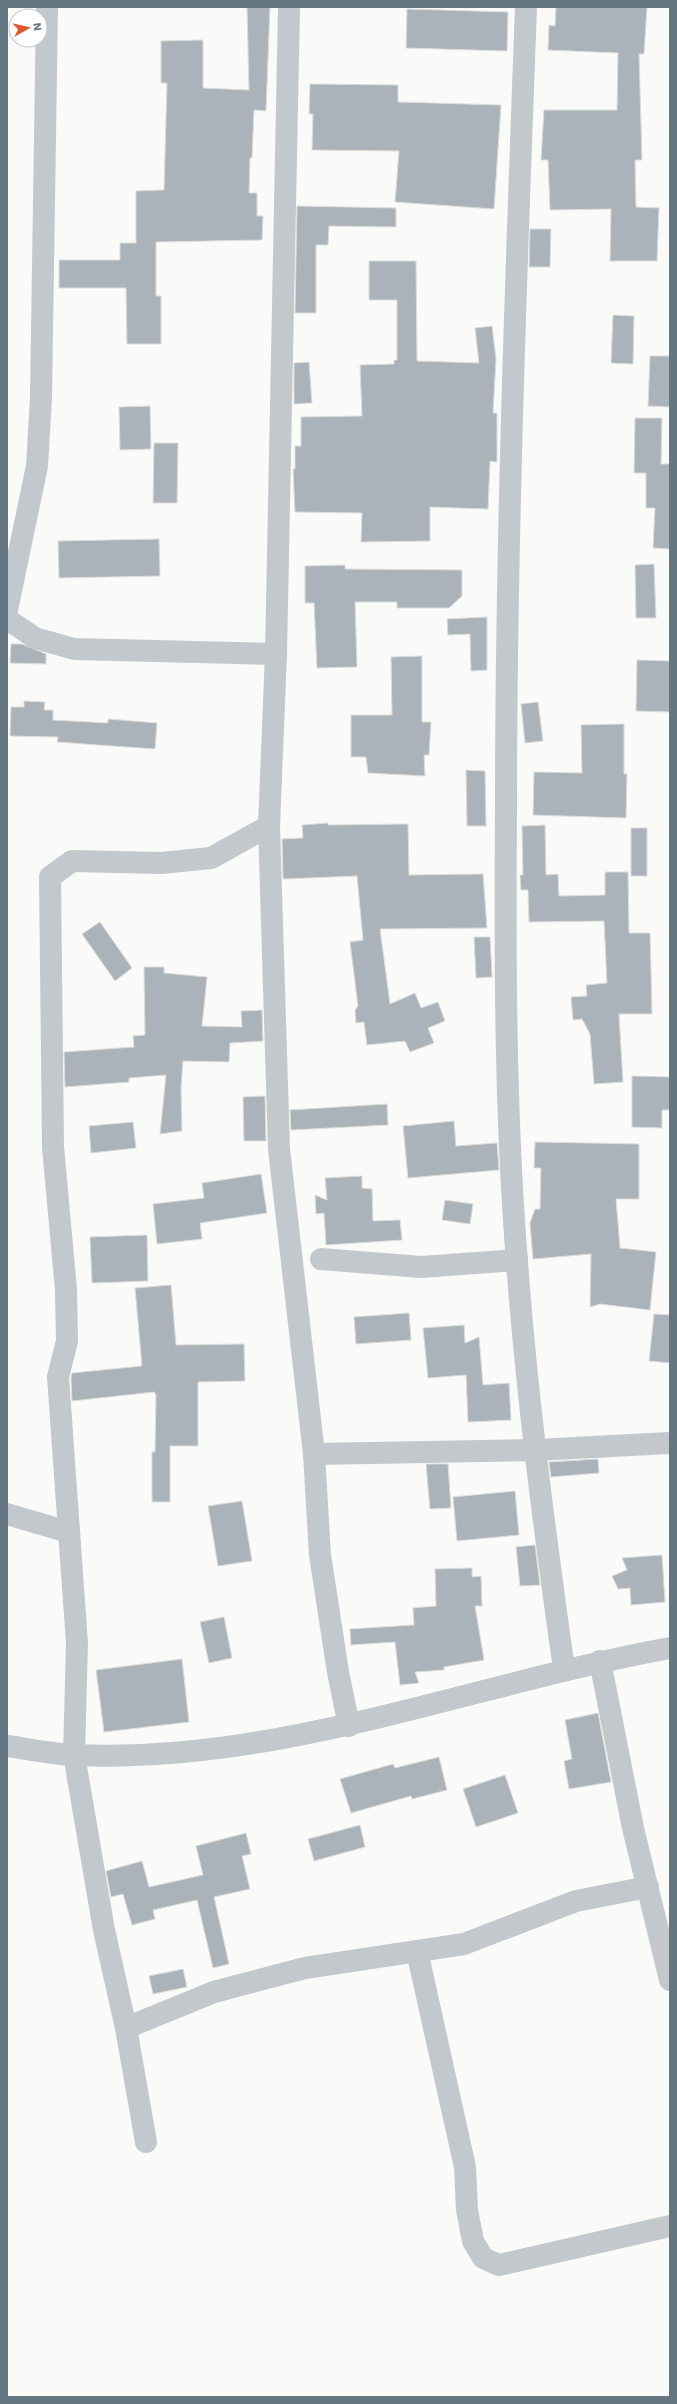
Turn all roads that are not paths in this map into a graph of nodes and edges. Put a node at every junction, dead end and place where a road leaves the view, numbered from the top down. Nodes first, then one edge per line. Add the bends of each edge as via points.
1 (47, 7) edge
2 (290, 7) edge
3 (526, 7) edge
4 (7, 610) edge
5 (7, 619) edge
6 (276, 654) junction
7 (269, 826) junction
8 (321, 1259) dead end
9 (517, 1260) junction
10 (670, 1443) edge
11 (535, 1450) junction
12 (314, 1454) junction
13 (7, 1514) edge
14 (68, 1532) junction
15 (670, 1648) edge
16 (600, 1661) junction
17 (564, 1669) junction
18 (349, 1726) junction
19 (7, 1746) edge
20 (74, 1755) junction
21 (648, 1887) junction
22 (417, 1951) junction
23 (670, 1980) edge
24 (126, 2028) junction
25 (146, 2142) dead end
26 (670, 2226) edge

1 - 4 street via 41,397 37,466
2 - 6 street
3 - 9 street via 506,628 506,943 509,1108
5 - 6 street via 35,638 74,649
6 - 7 street
7 - 12 street via 279,1149
7 - 14 street via 210,858 161,863 72,861 50,877 53,1147 66,1290 67,1341 58,1377
8 - 9 street via 421,1267
9 - 11 street
10 - 11 street
11 - 12 street
11 - 17 street
12 - 18 street via 320,1555
13 - 14 street
14 - 20 street via 77,1643
15 - 16 street
16 - 17 street
16 - 21 street via 633,1828
17 - 18 street
18 - 20 street via 230,1747
19 - 20 street
20 - 24 street via 103,1922
21 - 22 street via 576,1901 464,1944
21 - 23 street
22 - 24 street via 305,1968 214,1992
22 - 26 street via 465,2167 467,2210 473,2241 483,2258 499,2265
24 - 25 street

